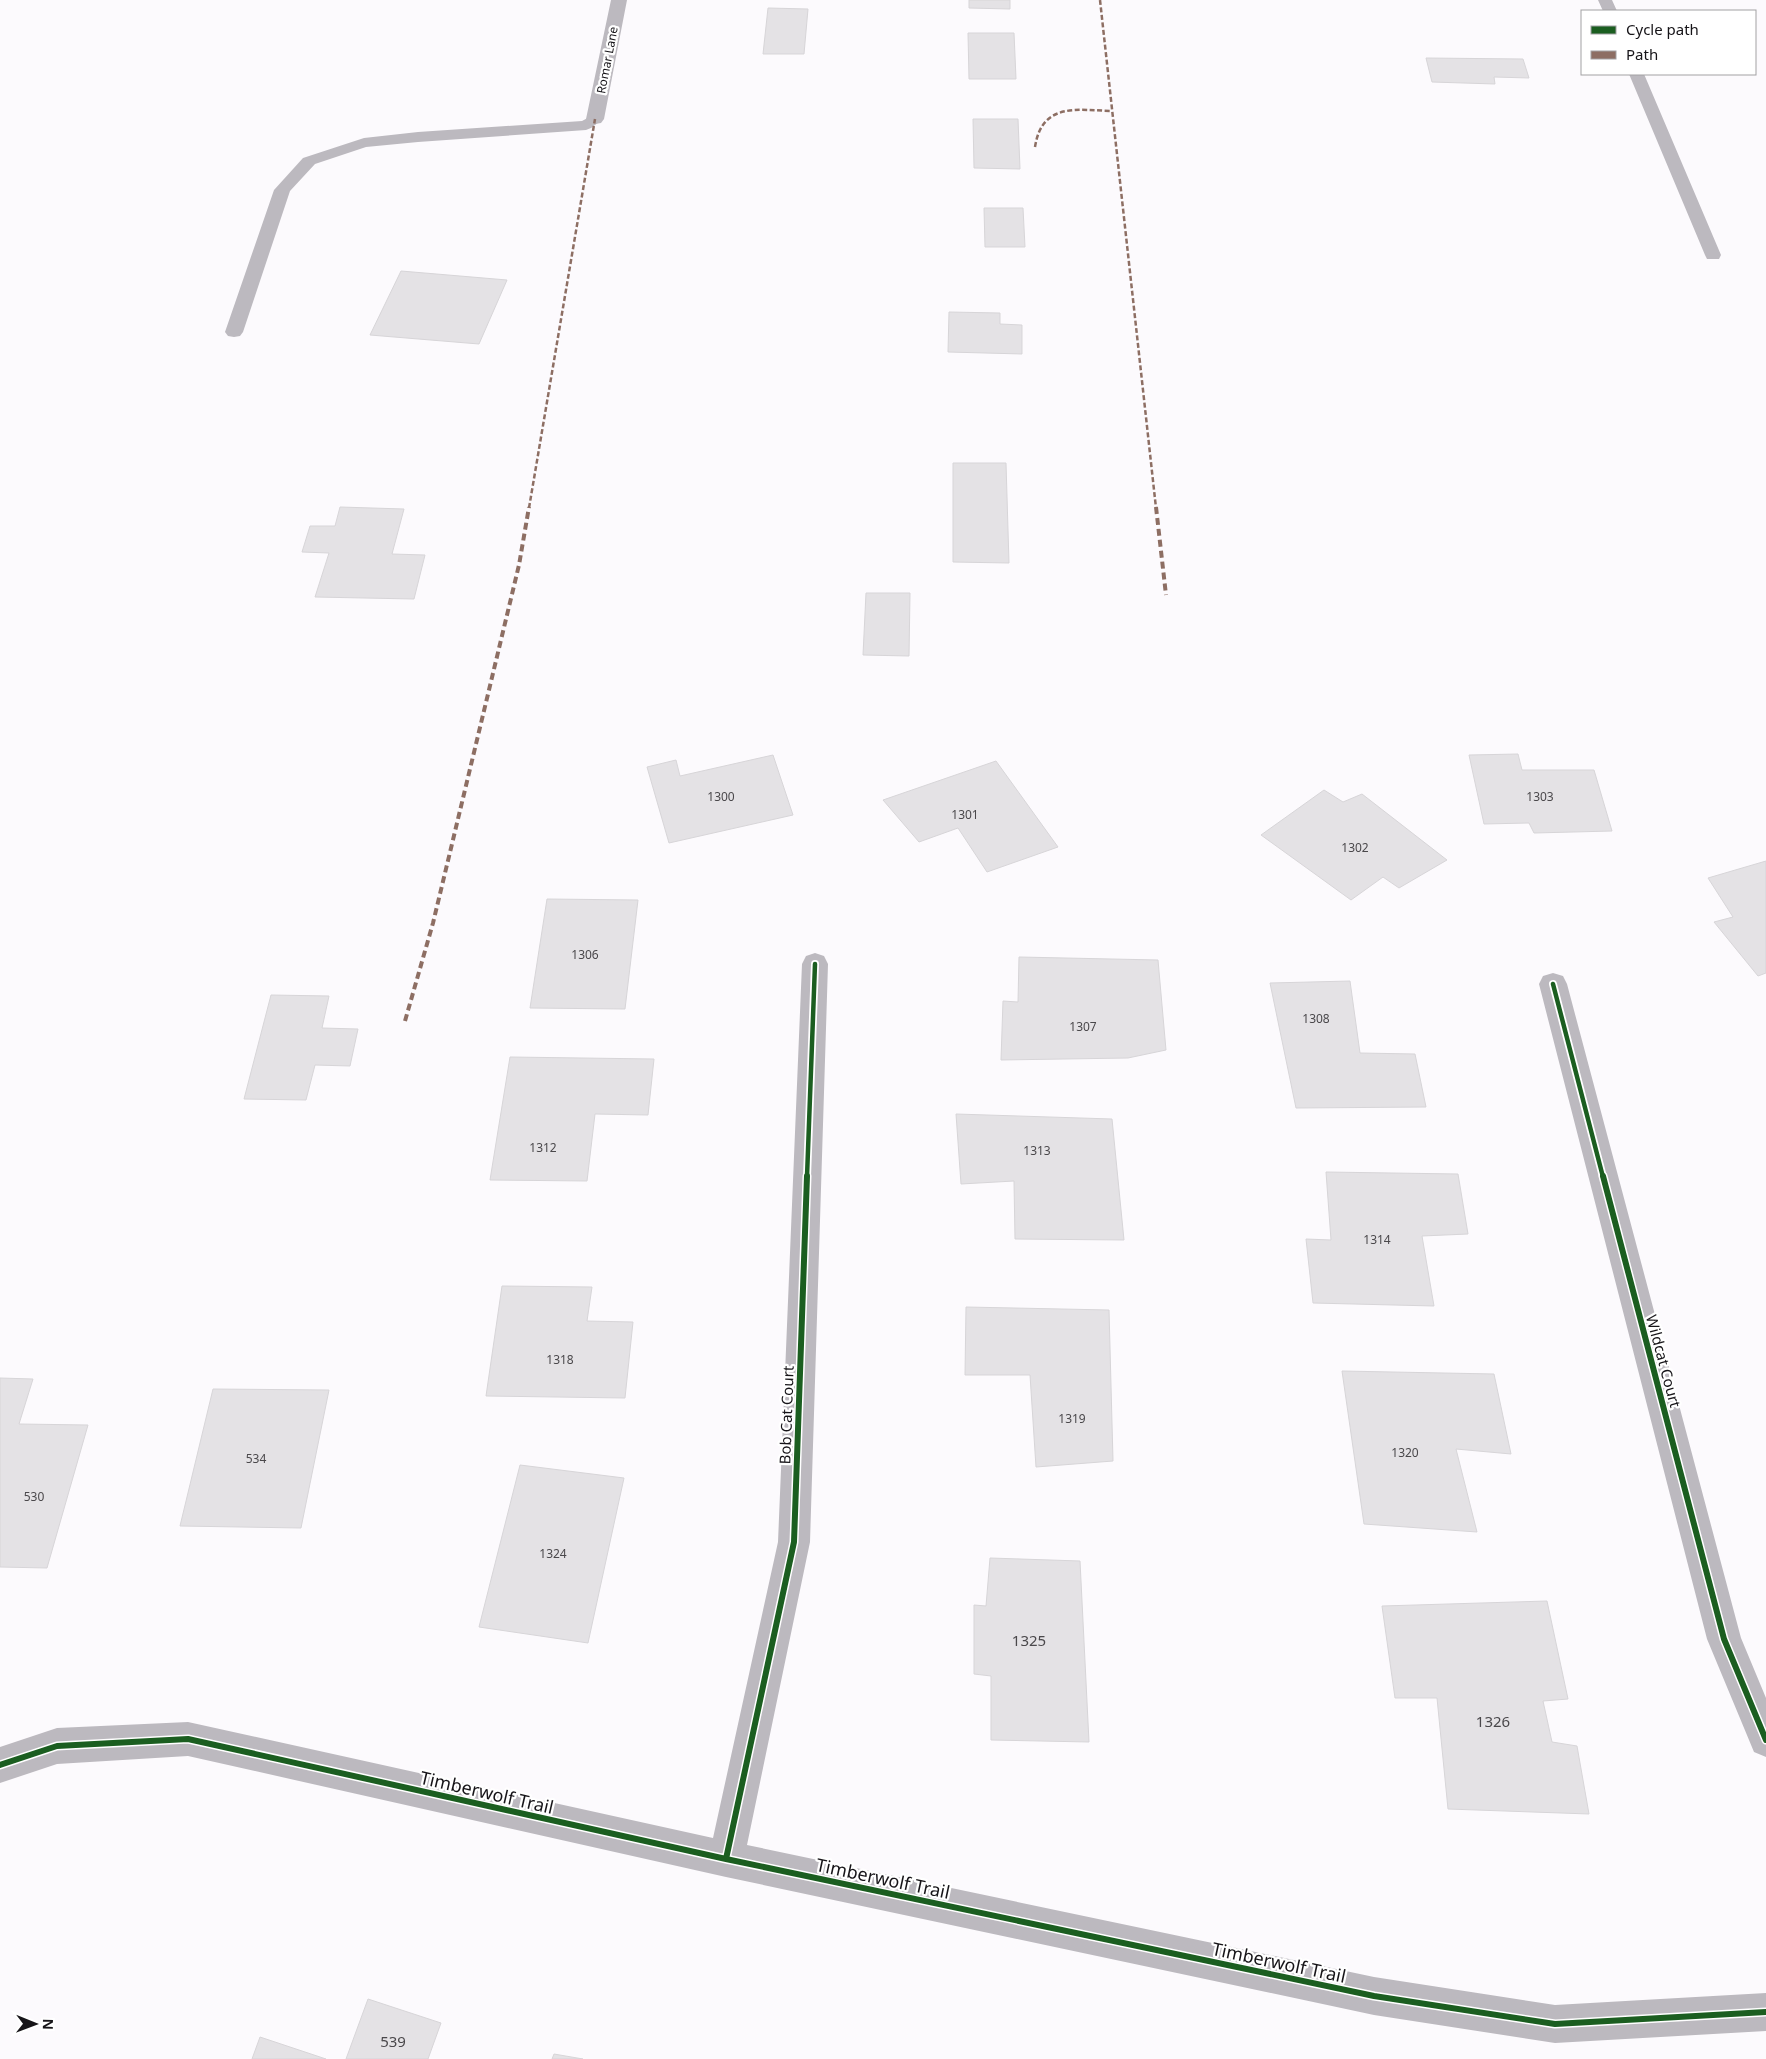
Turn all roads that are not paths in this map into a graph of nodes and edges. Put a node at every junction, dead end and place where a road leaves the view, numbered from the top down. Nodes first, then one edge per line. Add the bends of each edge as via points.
1 (619, 0) edge
2 (1636, 75) edge
3 (595, 119) joint
4 (1712, 255) dead end
5 (234, 332) dead end
6 (815, 964) dead end
7 (1553, 984) dead end
8 (1766, 1740) edge
9 (0, 1765) edge
10 (726, 1859) junction
11 (1766, 2012) edge

1 - 3 street, Romar Lane
2 - 4 lane
3 - 5 lane via 586,125 364,144 309,161 282,190
6 - 10 street, Bob Cat Court via 794,1542
7 - 8 street, Wildcat Court via 1724,1639
9 - 10 street, Timberwolf Trail via 57,1746 188,1739
10 - 11 street, Timberwolf Trail via 1374,1996 1546,2023

